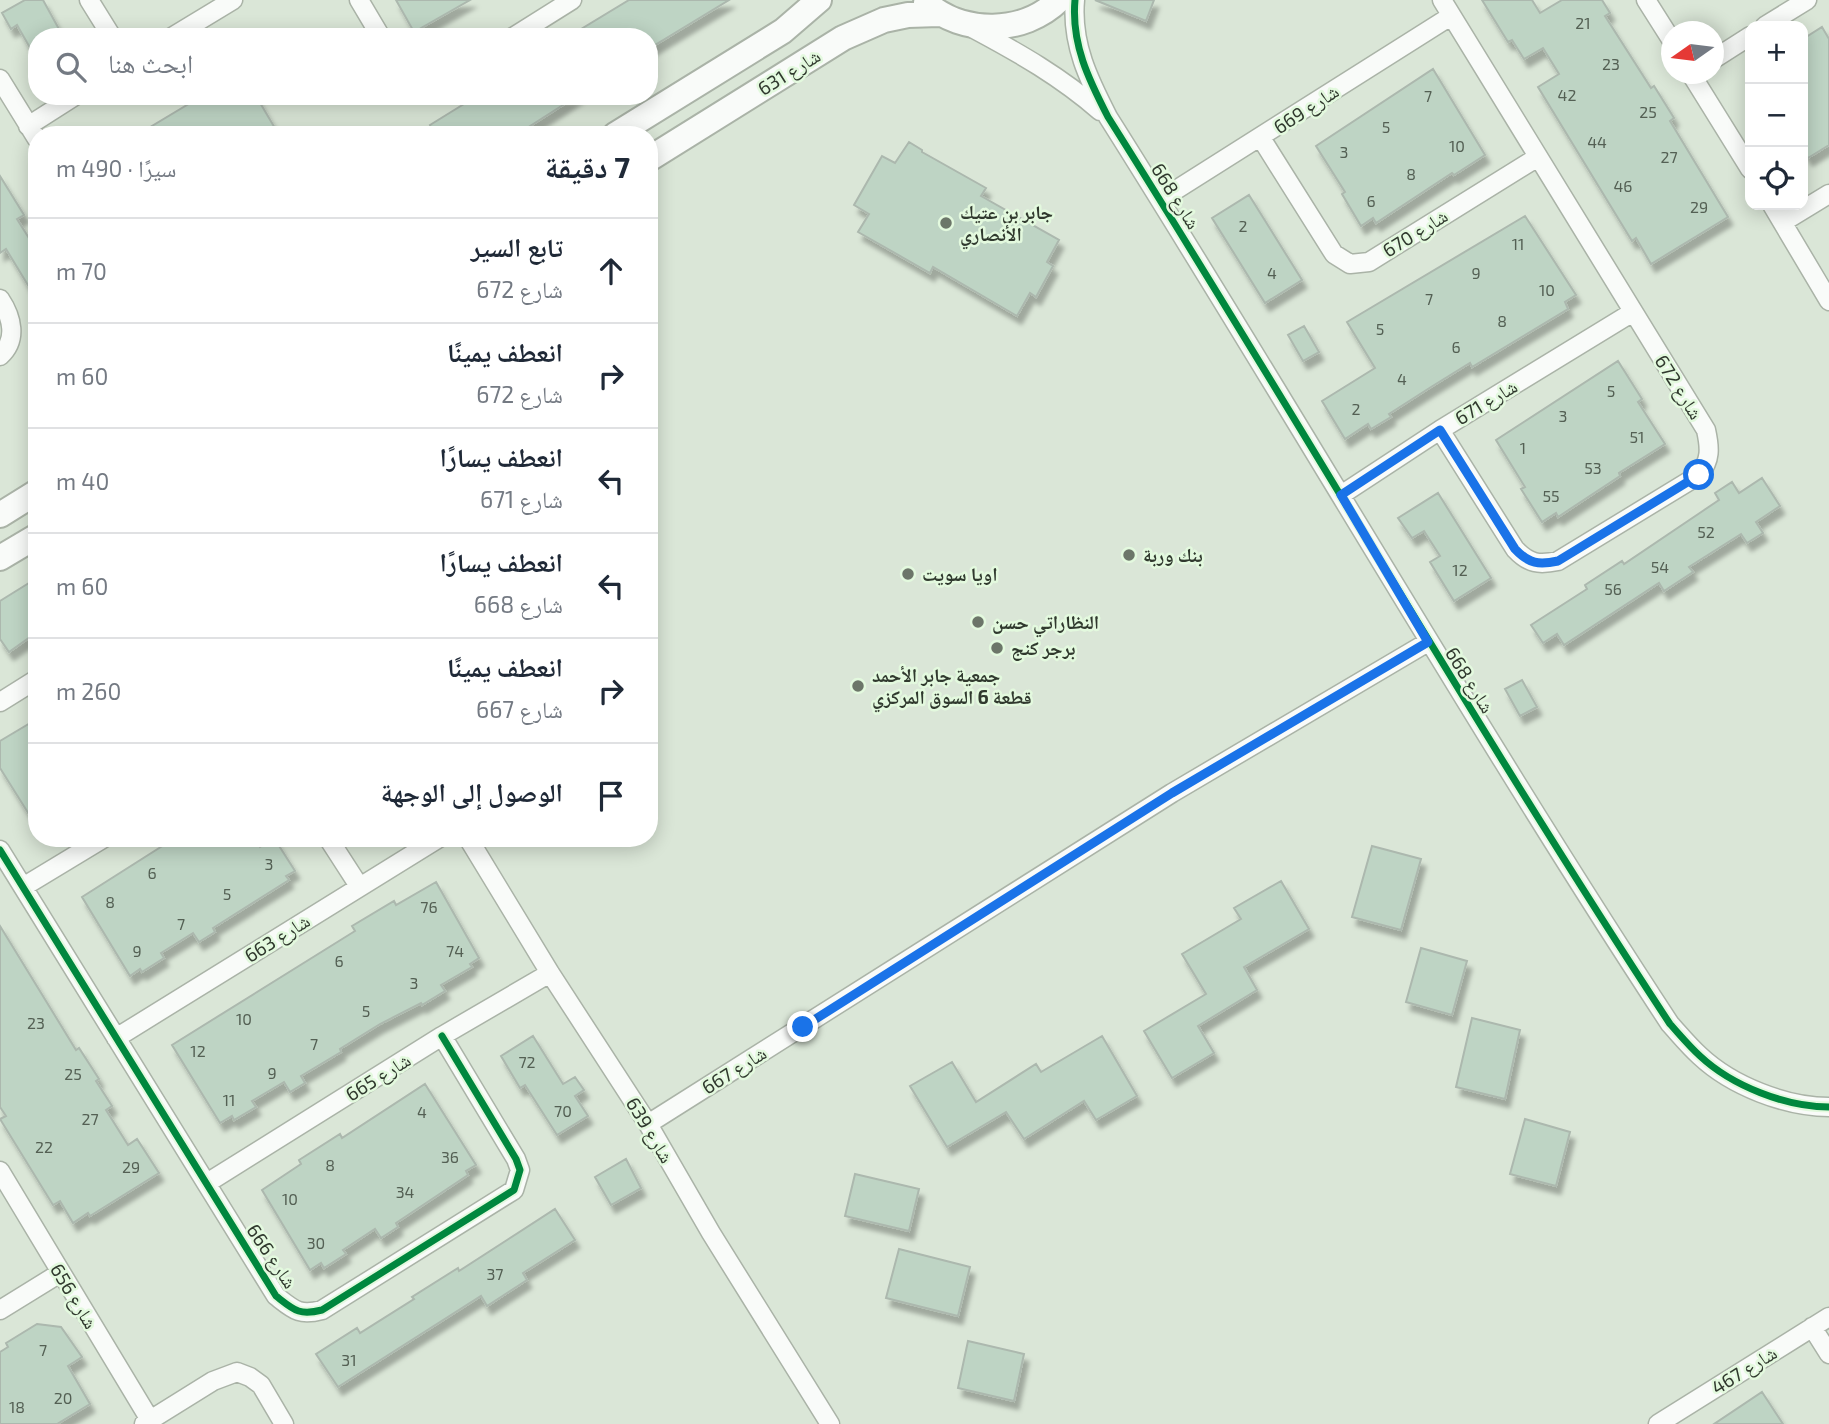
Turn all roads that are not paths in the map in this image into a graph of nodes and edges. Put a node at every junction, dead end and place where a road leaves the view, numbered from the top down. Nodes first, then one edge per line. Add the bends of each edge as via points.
1 (89, 0) edge
2 (233, 0) edge
3 (359, 0) edge
4 (819, 0) edge
5 (1059, 0) edge
6 (1075, 0) edge
7 (1442, 0) edge
8 (1646, 0) edge
9 (1807, 0) edge
10 (569, 1) edge
11 (930, 7) edge
12 (1451, 16) junction
13 (1773, 21) edge
14 (1661, 25) edge
15 (968, 26) junction
16 (106, 28) edge
17 (187, 28) edge
18 (376, 28) edge
19 (527, 28) edge
20 (1745, 39) edge
21 (1724, 52) edge
22 (0, 79) edge
23 (1698, 84) edge
24 (64, 105) edge
25 (1108, 117) junction
26 (28, 126) edge
27 (39, 126) edge
28 (630, 126) edge
29 (1261, 138) junction
30 (658, 153) edge
31 (1538, 157) junction
32 (1745, 161) edge
33 (1829, 194) edge
34 (1160, 200) junction
35 (1775, 210) edge
36 (1783, 222) junction
37 (0, 299) edge
38 (1829, 301) edge
39 (1633, 312) junction
40 (0, 356) edge
41 (1440, 430) junction
42 (1341, 495) junction
43 (28, 498) edge
44 (0, 515) edge
45 (28, 541) edge
46 (0, 558) edge
47 (1428, 642) junction
48 (28, 685) edge
49 (0, 702) edge
50 (89, 847) edge
51 (334, 847) edge
52 (424, 847) edge
53 (473, 847) edge
54 (0, 850) edge
55 (359, 886) junction
56 (23, 887) junction
57 (550, 973) junction
58 (443, 1036) junction
59 (116, 1038) junction
60 (1829, 1107) edge
61 (648, 1124) junction
62 (0, 1171) edge
63 (207, 1183) junction
64 (60, 1273) junction
65 (0, 1310) edge
66 (1829, 1317) edge
67 (1812, 1327) junction
68 (1829, 1354) edge
69 (147, 1422) edge
70 (284, 1424) edge
71 (830, 1424) edge
72 (1658, 1424) edge

1 - 16 street
2 - 17 street
3 - 18 street
4 - 28 main road, شارع 631 via 783,31
5 - 15 main road via 1048,11 1009,26
6 - 25 street, شارع 668 via 1076,36 1084,69
7 - 12 street, شارع 672
8 - 14 street
9 - 13 street
10 - 19 street
11 - 15 main road
11 - 30 main road, شارع 631 via 843,38
12 - 29 street, شارع 669
12 - 31 street, شارع 672
15 - 25 street, شارع 668 via 1070,85
20 - 21 street
22 - 26 street
23 - 32 street
24 - 27 street
25 - 34 street, شارع 668
29 - 31 street, شارع 670 via 1334,254 1350,264 1369,262
29 - 34 street, شارع 669
31 - 39 street, شارع 672
33 - 36 street
34 - 42 street, شارع 668
35 - 36 street
36 - 38 street
37 - 40 street via 12,332 10,344
39 - 41 street, شارع 671
39 - 41 street, شارع 672 via 1706,430 1710,453 1699,475 1558,561 1534,564 1515,549
41 - 42 street, شارع 671
42 - 47 street, شارع 668
43 - 44 main road
45 - 46 main road
47 - 60 street, شارع 668 via 1670,1024 1702,1058 1730,1077 1773,1099
47 - 61 street, شارع 667 via 1162,799
48 - 49 street
50 - 56 street
51 - 55 street
52 - 55 street, شارع 663
53 - 57 street, شارع 639
54 - 56 street, شارع 666
55 - 59 street, شارع 663
56 - 59 street, شارع 666
57 - 58 street, شارع 665
57 - 61 street, شارع 639
58 - 63 street, شارع 665
58 - 63 street, شارع 666 via 516,1159 520,1170 514,1190 322,1310 296,1311 276,1296
59 - 63 street, شارع 666
61 - 71 street, شارع 639
62 - 64 street, شارع 656
64 - 65 street
64 - 69 street, شارع 656
66 - 67 street, شارع 467
67 - 68 street
67 - 72 street, شارع 467
69 - 70 street via 213,1381 237,1372 261,1385

